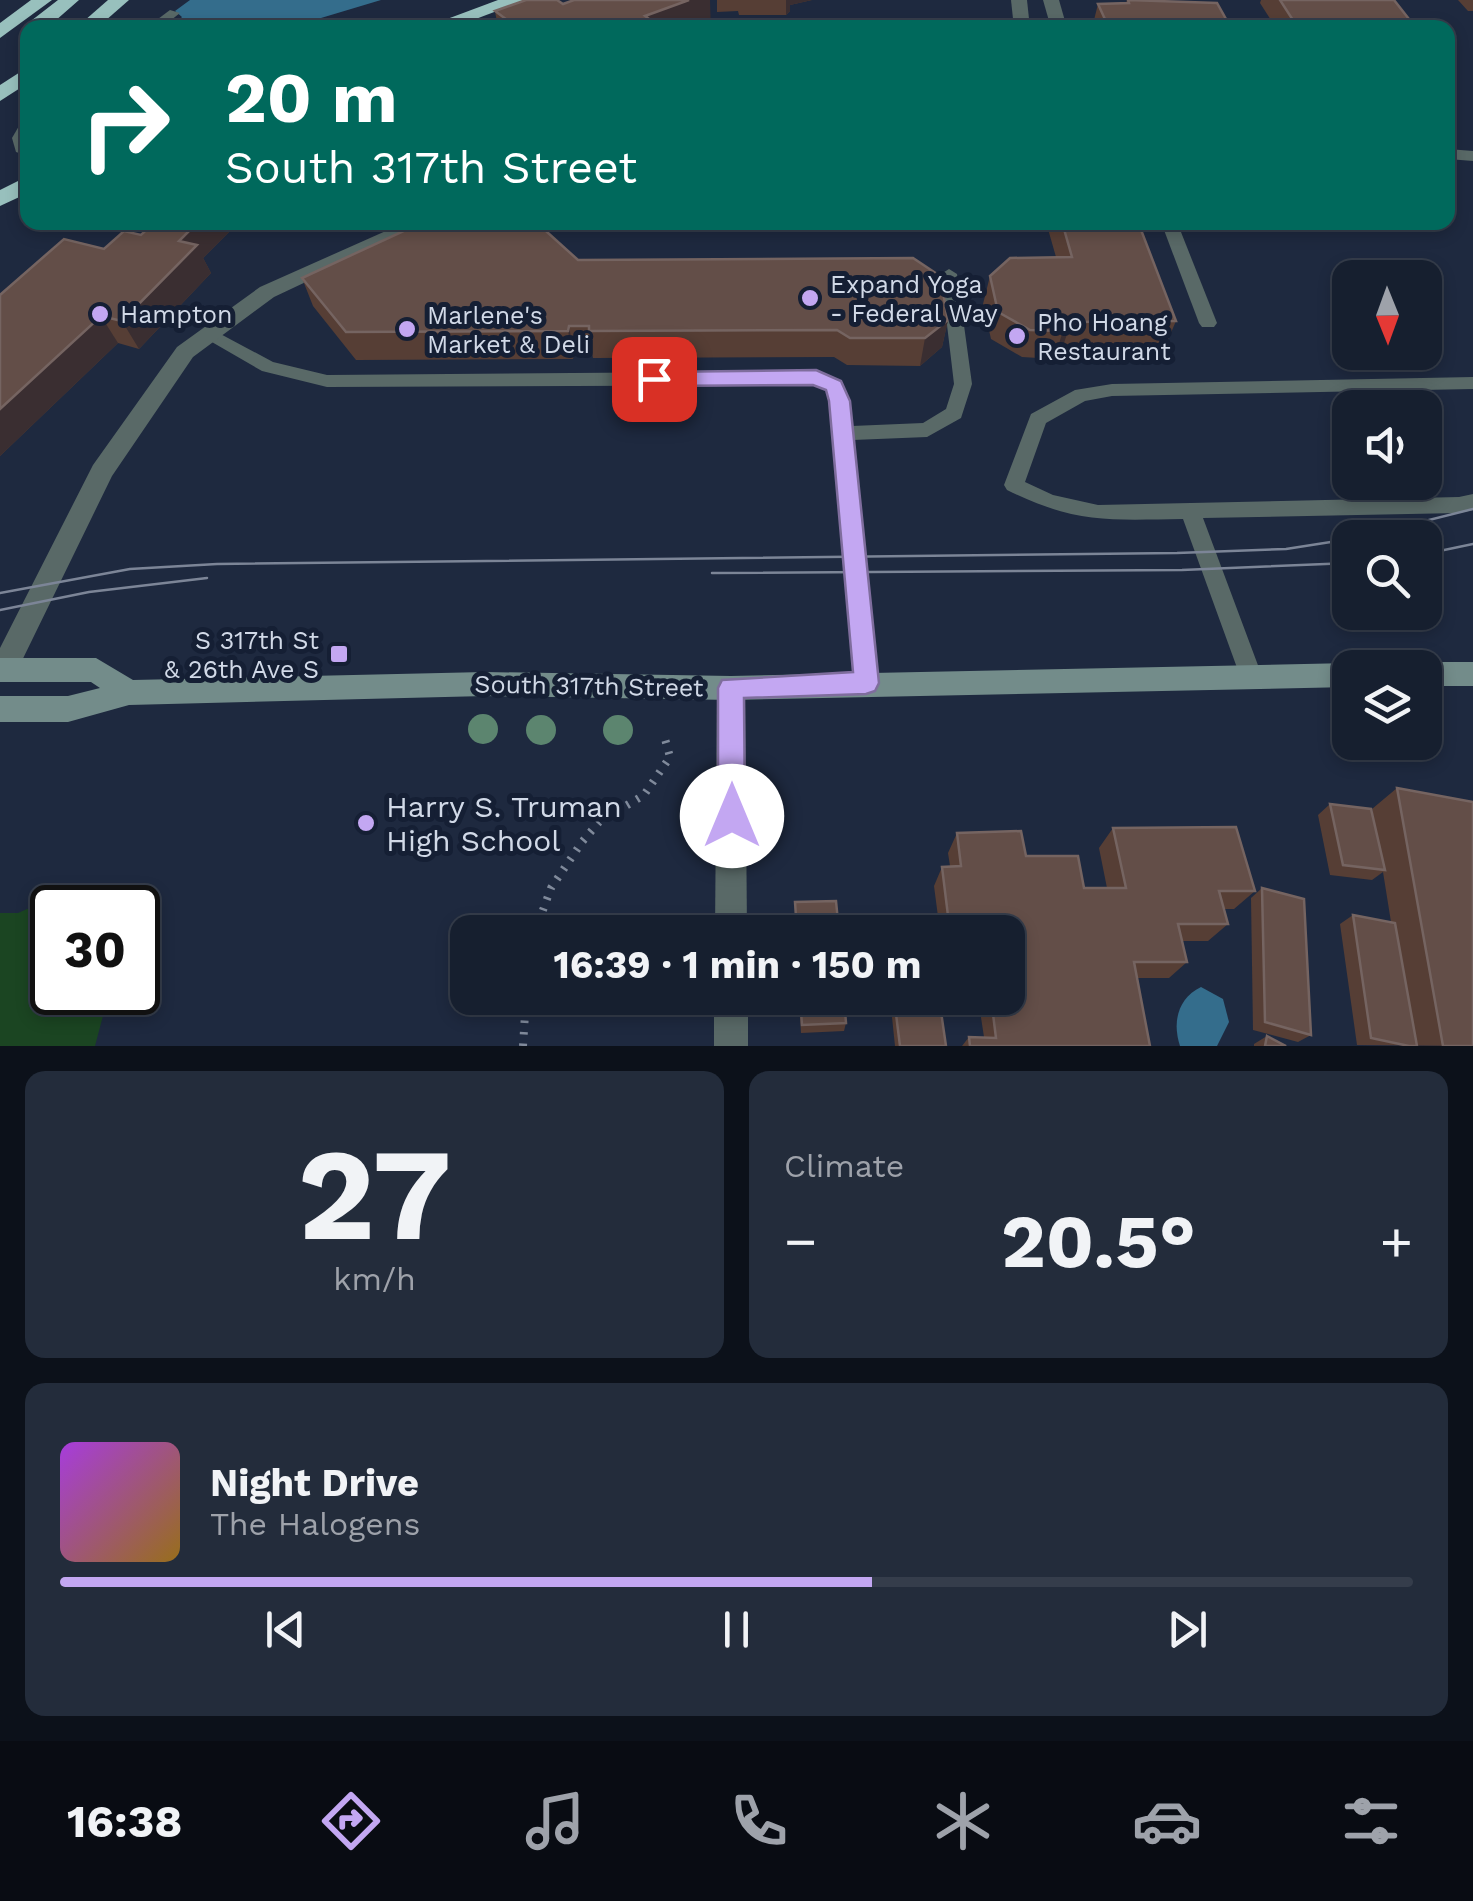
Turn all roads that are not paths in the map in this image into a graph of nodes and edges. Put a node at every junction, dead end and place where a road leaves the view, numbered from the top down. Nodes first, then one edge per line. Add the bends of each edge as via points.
1 (43, 0) edge
2 (70, 0) edge
3 (120, 0) edge
4 (517, 0) edge
5 (174, 14) dead end
6 (44, 20) edge
7 (95, 20) edge
8 (165, 20) edge
9 (456, 20) edge
10 (0, 32) edge
11 (20, 38) edge
12 (0, 54) edge
13 (20, 79) edge
14 (0, 95) edge
15 (406, 230) edge
16 (1172, 230) edge
17 (948, 274) dead end
18 (1208, 323) dead end
19 (207, 334) junction
20 (1473, 382) edge
21 (844, 432) junction
22 (1473, 502) edge
23 (1190, 510) junction
24 (1, 670) edge
25 (1442, 674) edge
26 (1473, 674) edge
27 (1332, 675) edge
28 (1251, 676) junction
29 (866, 683) junction
30 (731, 688) junction
31 (128, 694) junction
32 (0, 709) edge
33 (731, 915) edge
34 (731, 1015) edge
35 (731, 1046) edge

1 - 10 highway
2 - 6 highway
3 - 7 highway
4 - 9 highway
5 - 8 lane
11 - 12 highway
13 - 14 highway
15 - 19 street via 267,292
16 - 18 lane
17 - 21 lane via 963,384 954,412 927,430
19 - 21 lane via 268,367 326,381 816,378 836,388
19 - 24 street via 185,352 102,472
20 - 23 lane via 1081,395 1038,419 1014,486 1076,511
21 - 29 lane
22 - 23 lane
23 - 28 lane
24 - 31 street via 96,670
25 - 26 street
27 - 28 street, South 317th Street
28 - 29 street, South 317th Street
29 - 30 street, South 317th Street
30 - 31 street, South 317th Street via 485,684
30 - 33 street
31 - 32 street, South 317th Street via 68,709
34 - 35 street

